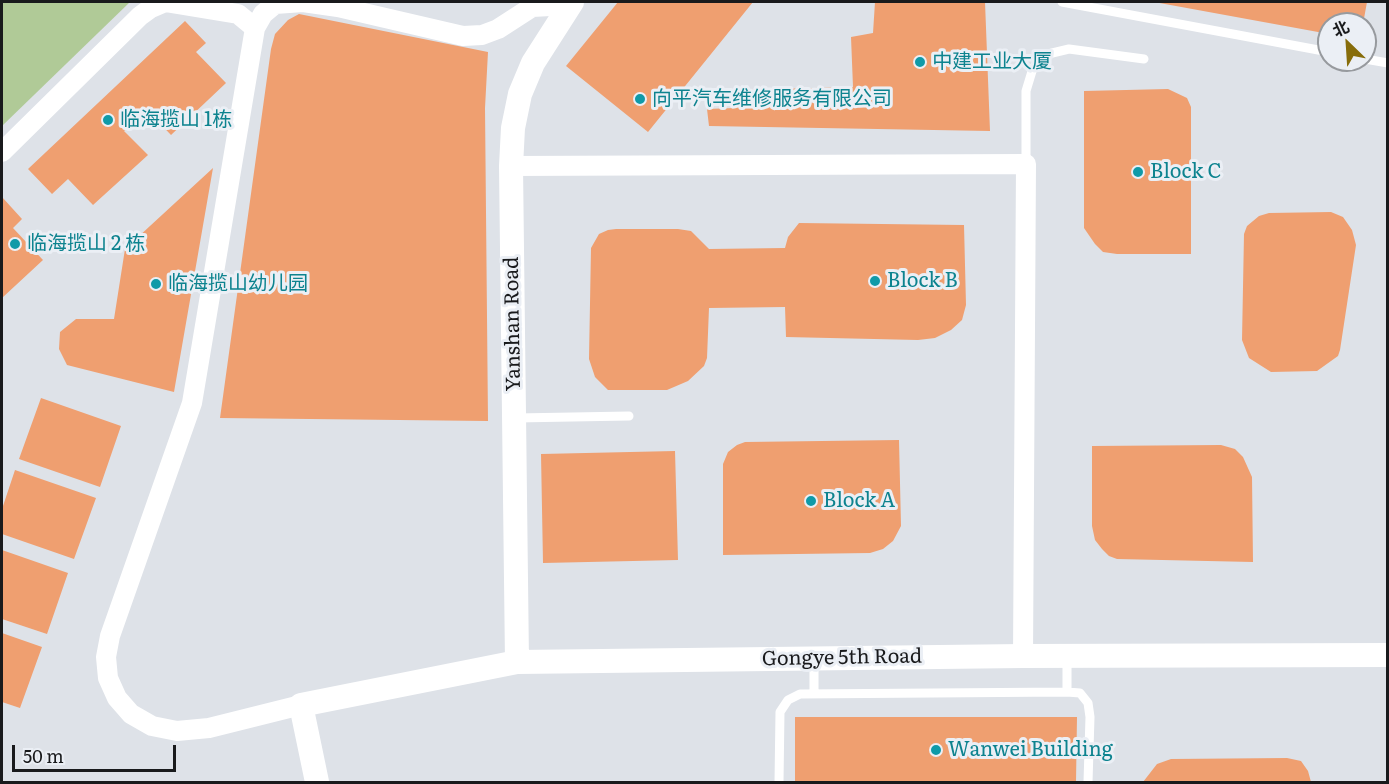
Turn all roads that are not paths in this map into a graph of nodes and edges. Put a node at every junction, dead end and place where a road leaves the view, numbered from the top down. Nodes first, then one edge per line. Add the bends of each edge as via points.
1 (1062, 2) edge
2 (570, 3) edge
3 (255, 28) junction
4 (1317, 50) edge
5 (1144, 59) dead end
6 (2, 152) edge
7 (1026, 164) junction
8 (511, 166) junction
9 (629, 416) dead end
10 (514, 418) junction
11 (1388, 655) edge
12 (1023, 656) junction
13 (1067, 656) junction
14 (814, 658) junction
15 (517, 662) junction
16 (1067, 692) junction
17 (814, 693) junction
18 (301, 705) junction
19 (317, 783) edge
20 (779, 783) edge
21 (1088, 783) edge

1 - 4 lane
2 - 3 street via 532,7 482,35 463,36 303,2 275,4
2 - 8 street, Yanshan Road via 533,63 520,94
3 - 6 street via 238,14 165,2 151,8
3 - 18 street via 192,403 106,657 108,678 117,698 131,714 152,726 177,731 209,728
5 - 7 lane via 1069,49 1048,54 1033,68 1026,91
7 - 8 street
7 - 12 street
8 - 10 street, Yanshan Road
9 - 10 lane
10 - 15 street, Yanshan Road
11 - 13 street, Gongye 5th Road
12 - 13 street, Gongye 5th Road
12 - 14 street, Gongye 5th Road
13 - 16 lane
14 - 15 street, Gongye 5th Road
14 - 17 lane
15 - 18 street, Gongye 5th Road
16 - 17 lane
16 - 21 lane via 1080,693 1088,703
17 - 20 lane via 788,700 780,712
18 - 19 street

